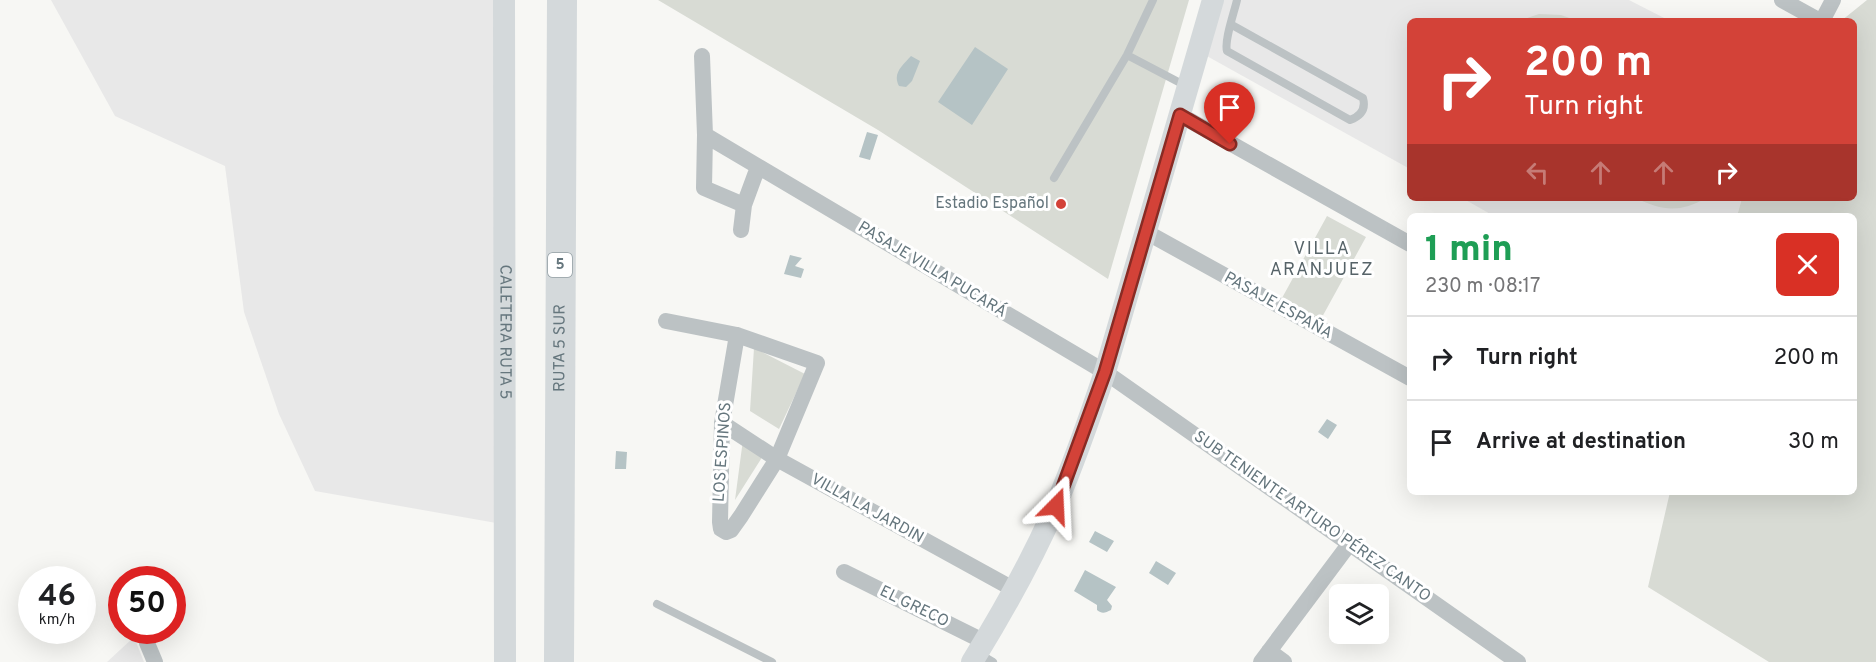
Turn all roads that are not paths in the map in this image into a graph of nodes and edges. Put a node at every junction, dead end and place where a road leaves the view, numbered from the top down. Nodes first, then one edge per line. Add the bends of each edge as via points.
1 (504, 0) edge
2 (541, 0) edge
3 (561, 0) edge
4 (1153, 0) edge
5 (1213, 0) edge
6 (1237, 0) edge
7 (1782, 0) edge
8 (1833, 0) edge
9 (1815, 18) edge
10 (1823, 18) edge
11 (1232, 25) junction
12 (1127, 55) junction
13 (702, 56) dead end
14 (1188, 87) junction
15 (1180, 115) junction
16 (705, 135) junction
17 (758, 167) junction
18 (1054, 178) dead end
19 (744, 205) junction
20 (741, 230) dead end
21 (1146, 232) junction
22 (1407, 242) edge
23 (666, 321) dead end
24 (737, 335) junction
25 (1105, 372) junction
26 (1407, 376) edge
27 (722, 423) junction
28 (777, 459) junction
29 (1350, 543) junction
30 (844, 572) dead end
31 (1015, 591) junction
32 (657, 604) dead end
33 (147, 644) edge
34 (982, 655) edge
35 (1265, 657) edge
36 (155, 662) edge
37 (505, 662) edge
38 (542, 662) edge
39 (559, 662) edge
40 (771, 662) edge
41 (1284, 662) edge
42 (1518, 662) edge

1 - 37 main road, CALETERA RUTA 5
2 - 38 highway, RUTA 5 SUR / 5
3 - 39 highway, RUTA 5 SUR / 5
4 - 12 lane
5 - 14 main road
6 - 11 lane
7 - 9 street
8 - 10 street
11 - 11 lane via 1226,40 1231,53 1350,120 1362,112 1363,98
12 - 14 lane
12 - 18 lane
13 - 16 street
14 - 15 main road
15 - 21 main road
15 - 22 street
16 - 17 street, PASAJE VILLA PUCARÁ
16 - 19 street via 704,188
17 - 19 street
17 - 25 street, PASAJE VILLA PUCARÁ
19 - 20 street
21 - 25 main road
21 - 26 street, PASAJE ESPAÑA
23 - 24 street
24 - 27 street, LOS ESPINOS
24 - 28 street via 817,363
25 - 29 street, SUB TENIENTE ARTURO PÉREZ CANTO
25 - 31 main road via 1056,506
27 - 28 street, VILLA LA JARDIN
27 - 28 street, LOS ESPINOS via 721,529 731,530
28 - 31 street, VILLA LA JARDIN
29 - 35 street
29 - 42 street, SUB TENIENTE ARTURO PÉREZ CANTO
30 - 34 street, EL GRECO
31 - 34 main road
32 - 40 lane
33 - 36 street
35 - 41 street

